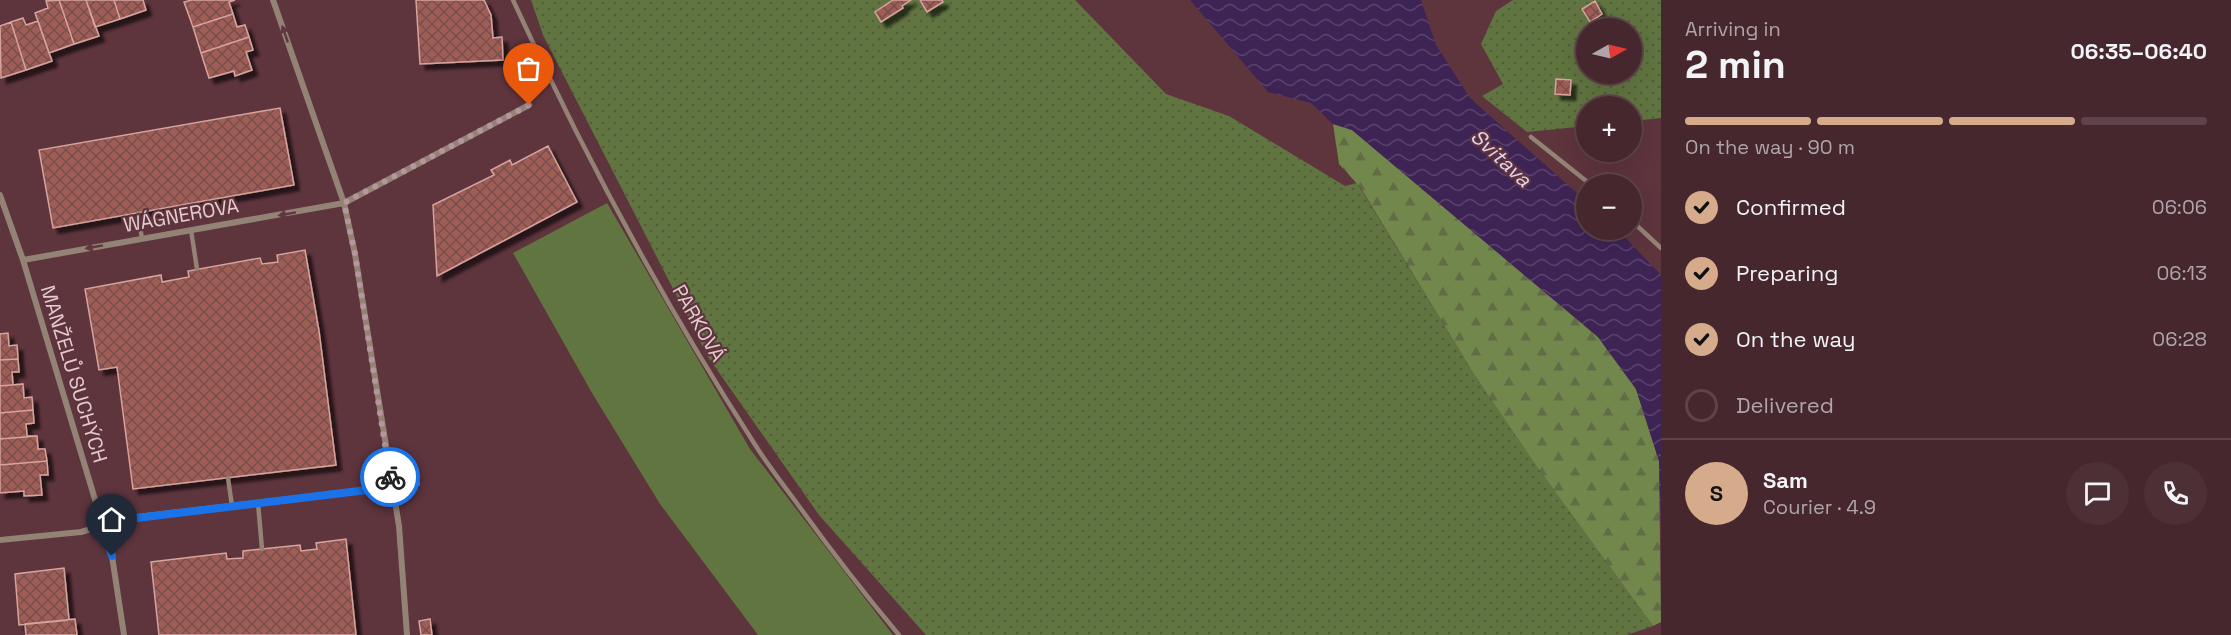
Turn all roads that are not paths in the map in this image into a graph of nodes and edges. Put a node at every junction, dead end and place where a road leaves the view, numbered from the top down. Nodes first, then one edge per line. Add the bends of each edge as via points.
1 (273, 0) edge
2 (513, 0) edge
3 (529, 105) dead end
4 (1531, 137) dead end
5 (1577, 174) edge
6 (0, 195) edge
7 (344, 203) junction
8 (138, 213) dead end
9 (191, 230) junction
10 (1642, 230) edge
11 (142, 239) junction
12 (1661, 248) edge
13 (23, 260) junction
14 (197, 269) dead end
15 (228, 478) dead end
16 (418, 484) dead end
17 (392, 487) junction
18 (258, 503) junction
19 (232, 506) junction
20 (102, 525) junction
21 (0, 540) edge
22 (262, 549) dead end
23 (124, 635) edge
24 (407, 635) edge
25 (899, 635) edge

7 -> 1 street
2 - 25 lane, PARKOVÁ via 621,218 703,361 755,445
3 - 7 street, WÁGNEROVA
4 - 5 lane
6 - 13 street, MANŽELŮ SUCHÝCH
7 -> 9 street, WÁGNEROVA
7 - 17 street
8 - 11 lane
9 - 11 street, WÁGNEROVA
9 - 14 lane
10 - 12 lane
11 -> 13 street, WÁGNEROVA
13 - 20 street, MANŽELŮ SUCHÝCH
15 - 19 lane
16 - 17 lane
17 - 18 street
17 - 24 street via 399,526
18 - 19 street
18 - 22 lane
19 - 20 street via 129,518
20 - 21 street via 81,532
20 - 23 street, MANŽELŮ SUCHÝCH via 112,556

